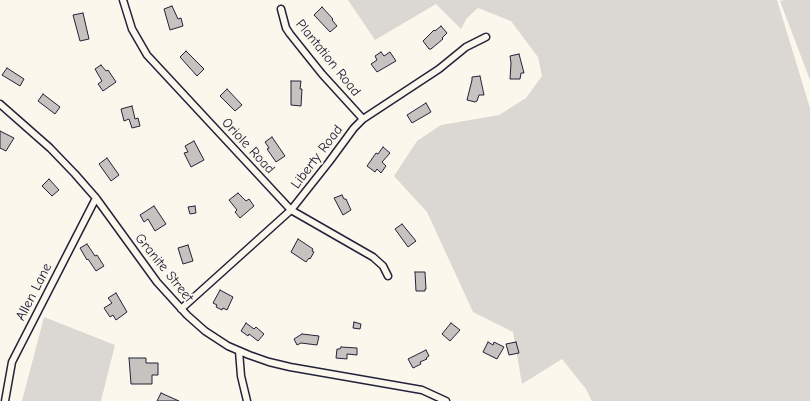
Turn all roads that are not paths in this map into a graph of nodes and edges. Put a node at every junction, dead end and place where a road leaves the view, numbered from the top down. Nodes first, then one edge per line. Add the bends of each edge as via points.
1 (123, 0) edge
2 (281, 9) dead end
3 (486, 37) dead end
4 (0, 104) edge
5 (363, 119) junction
6 (96, 198) junction
7 (291, 210) junction
8 (388, 276) dead end
9 (181, 309) junction
10 (239, 351) junction
11 (5, 401) edge
12 (247, 401) edge
13 (446, 401) edge

1 - 7 street, Oriole Road via 132,29 147,55
2 - 5 street, Plantation Road via 290,34
3 - 5 street, Liberty Road via 466,47 439,69
4 - 6 street, Granite Street via 50,148
5 - 7 street, Liberty Road
6 - 9 street, Granite Street via 157,282
6 - 11 street, Allen Lane via 12,362
7 - 8 street, Oriole Road via 373,257 383,266
7 - 9 street, Liberty Road
9 - 10 street, Granite Street via 205,331
10 - 12 street
10 - 13 street, Granite Street via 290,367 422,390

